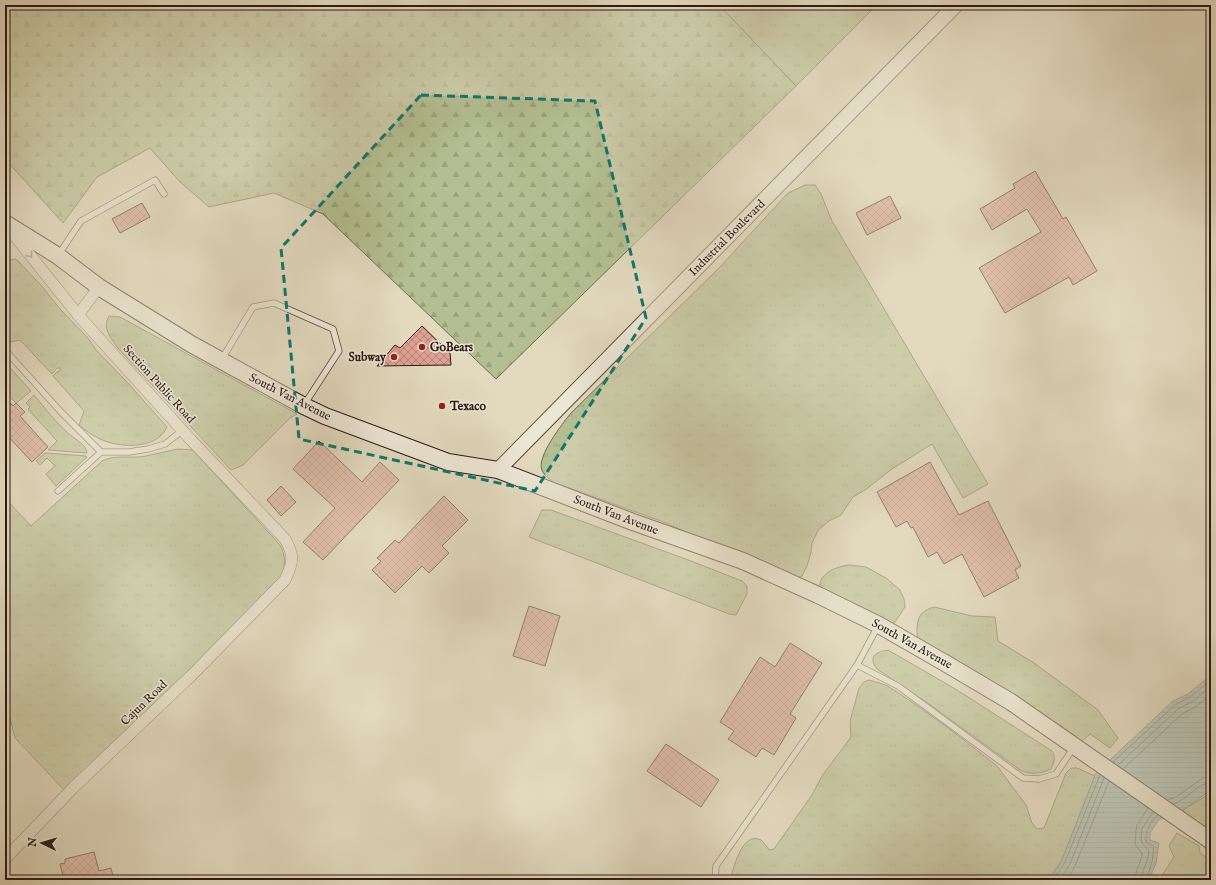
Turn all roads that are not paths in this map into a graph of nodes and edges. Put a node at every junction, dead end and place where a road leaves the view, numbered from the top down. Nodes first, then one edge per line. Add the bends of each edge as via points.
1 (956, 5) edge
2 (164, 194) dead end
3 (5, 224) edge
4 (58, 256) junction
5 (99, 287) junction
6 (78, 316) junction
7 (5, 350) edge
8 (221, 361) junction
9 (304, 406) junction
10 (183, 430) junction
11 (101, 452) junction
12 (498, 470) junction
13 (58, 490) dead end
14 (292, 560) joint
15 (879, 625) junction
16 (857, 665) junction
17 (1074, 746) junction
18 (1208, 839) edge
19 (5, 859) edge
20 (715, 880) edge

1 - 12 street, Industrial Boulevard
2 - 4 lane via 155,180 81,220
3 - 4 main road, South Van Avenue
3 -> 6 street, Section Public Road
4 - 5 main road, South Van Avenue
5 - 6 street
5 - 8 main road, South Van Avenue
6 - 10 street, Section Public Road
7 - 11 lane
8 - 9 main road, South Van Avenue
8 - 9 lane via 253,307 274,303 332,329 339,351
9 - 12 main road, South Van Avenue via 448,462
10 - 11 lane via 165,444 148,449
10 - 14 street, Section Public Road via 285,539 292,551
11 - 13 lane
12 - 15 main road, South Van Avenue via 743,561
14 - 19 street, Cajun Road via 284,580 191,676 73,788
15 - 16 lane
15 - 17 main road, South Van Avenue via 1011,702
16 - 17 lane via 898,686 1023,778 1039,779 1056,774
16 - 20 lane via 716,866
17 - 18 main road, South Van Avenue

